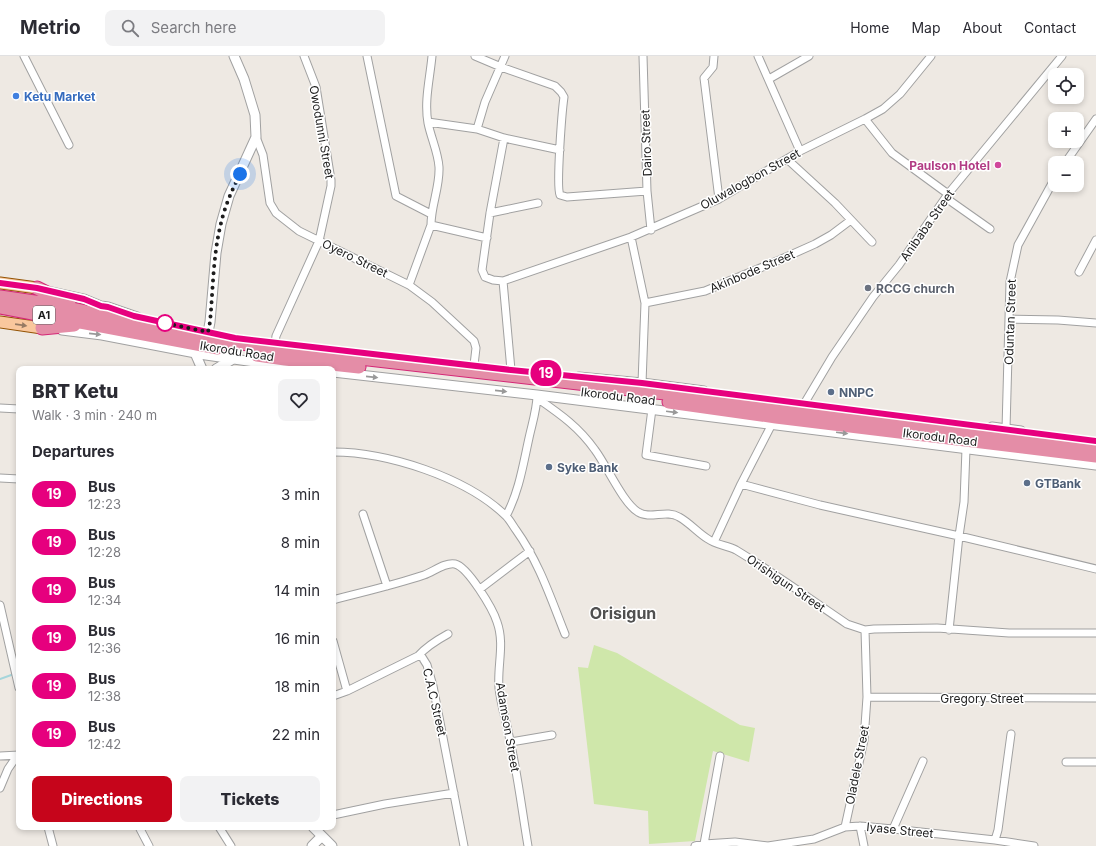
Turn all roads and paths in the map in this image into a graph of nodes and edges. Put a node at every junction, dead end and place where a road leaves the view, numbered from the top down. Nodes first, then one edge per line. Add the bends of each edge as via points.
1 (24, 56) edge
2 (234, 56) edge
3 (304, 56) edge
4 (367, 56) edge
5 (432, 56) edge
6 (475, 56) edge
7 (505, 56) edge
8 (643, 56) edge
9 (714, 56) edge
10 (758, 56) edge
11 (809, 56) edge
12 (931, 56) edge
13 (1062, 56) edge
14 (501, 67) junction
15 (769, 79) junction
16 (865, 119) junction
17 (1096, 119) edge
18 (428, 122) junction
19 (476, 130) junction
20 (256, 138) junction
21 (504, 138) junction
22 (69, 145) dead end
23 (560, 150) junction
24 (800, 151) junction
25 (1070, 156) edge
26 (787, 158) junction
27 (647, 191) junction
28 (1048, 191) edge
29 (947, 196) junction
30 (719, 199) junction
31 (538, 203) dead end
32 (490, 213) junction
33 (431, 214) junction
34 (851, 220) junction
35 (431, 225) junction
36 (990, 229) dead end
37 (651, 230) junction
38 (487, 238) junction
39 (631, 238) junction
40 (1096, 240) edge
41 (319, 241) junction
42 (872, 242) dead end
43 (1079, 272) dead end
44 (503, 280) junction
45 (0, 283) edge
46 (409, 284) junction
47 (37, 288) junction
48 (0, 297) edge
49 (645, 303) junction
50 (0, 307) edge
51 (88, 318) junction
52 (1009, 319) junction
53 (0, 322) edge
54 (1096, 323) edge
55 (42, 328) junction
56 (208, 332) junction
57 (274, 343) junction
58 (198, 351) junction
59 (233, 359) junction
60 (474, 365) junction
61 (201, 366) edge
62 (221, 366) edge
63 (281, 366) edge
64 (511, 370) junction
65 (336, 372) edge
66 (642, 383) junction
67 (537, 396) junction
68 (804, 404) junction
69 (0, 408) edge
70 (16, 409) edge
71 (652, 409) junction
72 (772, 424) junction
73 (1012, 431) junction
74 (1072, 440) junction
75 (1096, 441) edge
76 (1096, 447) edge
77 (966, 449) junction
78 (336, 452) edge
79 (1096, 456) edge
80 (1096, 465) edge
81 (706, 466) dead end
82 (0, 478) edge
83 (16, 479) edge
84 (741, 484) junction
85 (363, 514) dead end
86 (506, 516) junction
87 (959, 536) junction
88 (714, 542) junction
89 (530, 551) junction
90 (1096, 569) edge
91 (387, 586) junction
92 (480, 589) junction
93 (336, 599) edge
94 (0, 609) edge
95 (865, 630) junction
96 (949, 630) junction
97 (1096, 633) edge
98 (448, 634) dead end
99 (565, 634) dead end
100 (336, 653) edge
101 (418, 656) junction
102 (16, 675) edge
103 (346, 691) junction
104 (336, 695) edge
105 (867, 697) junction
106 (1096, 698) edge
107 (1010, 734) dead end
108 (552, 736) dead end
109 (511, 742) junction
110 (0, 756) edge
111 (16, 756) edge
112 (720, 756) dead end
113 (16, 759) edge
114 (923, 761) dead end
115 (1066, 762) dead end
116 (1096, 762) edge
117 (0, 788) edge
118 (454, 793) junction
119 (336, 814) edge
120 (860, 826) junction
121 (844, 828) junction
122 (893, 828) junction
123 (49, 830) edge
124 (141, 830) edge
125 (221, 830) edge
126 (322, 831) edge
127 (996, 840) junction
128 (704, 844) junction
129 (53, 846) edge
130 (149, 846) edge
131 (231, 846) edge
132 (312, 846) edge
133 (332, 846) edge
134 (339, 846) edge
135 (464, 846) edge
136 (528, 846) edge
137 (695, 846) edge
138 (768, 846) edge
139 (864, 846) edge
140 (1034, 846) edge

1 - 22 street
2 - 20 street via 244,79 254,115
3 - 41 street, Owodunni Street via 316,87 332,180
4 - 33 street via 396,196
5 - 18 street via 426,102
6 - 14 street
7 - 14 street
8 - 27 street, Dairo Street
9 - 30 street via 713,67 704,78
10 - 15 street
11 - 15 street
12 - 16 street, Oluwalogbon Street via 900,94
13 - 29 street, Anibaba Street
14 - 19 street
14 - 23 street via 556,86 561,92 564,97
15 - 24 street
16 - 24 street, Oluwalogbon Street
16 - 29 street via 892,153
17 - 25 street
18 - 19 street
18 - 33 street via 439,168 438,186
19 - 21 street
20 - 41 street, Oyero Street via 263,155 270,203 276,213 299,231
20 - 56 street via 229,196 221,224
21 - 23 street
21 - 32 street
23 - 27 street via 560,195 567,197
24 - 26 street, Oluwalogbon Street
26 - 30 street, Oluwalogbon Street
26 - 34 street
27 - 37 street, Dairo Street
28 - 52 street, Oduntan Street via 1018,245 1010,282
29 - 36 street
29 - 68 street, Anibaba Street via 900,265 873,297
30 - 37 street, Oluwalogbon Street
31 - 32 street
32 - 38 street
33 - 35 street
34 - 42 street
34 - 49 street, Akinbode Street via 831,235 777,262 705,291
35 - 38 street
35 - 46 street
37 - 39 street, Oluwalogbon Street
38 - 44 street via 482,270 485,277
39 - 44 street, Oluwalogbon Street
39 - 49 street
40 - 43 street
41 - 46 street, Oyero Street
41 - 57 street, Owodunni Street
44 - 64 street
45 - 47 main road, Ikorodu Road
46 - 60 street, Oyero Street via 474,341
47 - 51 highway
47 - 56 street, Ikorodu Road via 84,299 134,316
48 - 51 highway, Ikorodu Road / A1
49 - 66 street
50 - 51 highway, Ikorodu Road / A1
51 - 55 highway
51 - 58 highway, Ikorodu Road / A1
51 - 73 highway, Ikorodu Road / A1 via 272,348
52 - 54 street
52 - 73 street, Oduntan Street
53 -> 55 main road, Ikorodu Road
55 -> 58 street, Ikorodu Road
56 - 57 street, Ikorodu Road
57 - 60 street, Ikorodu Road
58 - 59 street, Ikorodu Road
58 - 61 street
58 - 79 highway, Ikorodu Road / A1 via 530,386
59 - 62 street
59 - 63 street, Ikorodu Road
60 - 64 street, Ikorodu Road
64 - 66 street, Ikorodu Road
65 -> 67 street, Ikorodu Road
66 - 68 street, Ikorodu Road
67 - 71 street, Ikorodu Road
67 - 86 street via 515,497
67 - 88 street, Orishigun Street via 582,433 608,469 623,497 638,513 674,514
68 - 73 street, Ikorodu Road
69 - 70 street
71 -> 72 street, Ikorodu Road
71 - 81 street via 646,455
72 -> 77 street, Ikorodu Road
72 - 84 street
73 - 74 highway, Ikorodu Road / A1
74 - 75 street, Ikorodu Road
74 - 76 highway, Ikorodu Road / A1
77 - 80 street, Ikorodu Road
77 - 87 street via 964,502
78 - 86 street via 363,453 412,464 474,492
82 - 83 street
84 - 87 street via 820,505
84 - 88 street
85 - 91 street
86 - 89 street
87 - 90 street
87 - 96 street
88 - 95 street, Orishigun Street via 733,548 847,624
89 - 92 street
89 - 99 street
91 - 92 street, Adamson Street via 448,564 456,564
91 - 93 street
92 - 109 street, Adamson Street via 497,621 500,633 500,700
94 - 102 street
95 - 96 street, Orishigun Street
95 - 105 street, Oladele Street
96 - 97 street, Orishigun Street
98 - 101 street via 425,648
100 - 103 street
101 - 103 street, C.A.C Street
101 - 118 street, C.A.C Street via 425,660 430,675
103 - 104 street, C.A.C Street
105 - 106 street, Gregory Street
105 - 121 street, Oladele Street via 864,740
107 - 127 street
108 - 109 street
109 - 136 street, Adamson Street
110 - 111 street
112 - 128 street
113 - 117 street via 8,769
114 - 122 street
115 - 116 street
118 - 119 street
118 - 135 street, C.A.C Street
120 - 121 street, Iyase Street
120 - 122 street, Iyase Street
120 - 139 street
121 - 138 street, Iyase Street via 814,839
122 - 127 street, Iyase Street
123 - 129 street
124 - 130 street
125 - 131 street
126 - 132 street
126 - 133 street
126 - 134 street
127 - 140 street, Iyase Street
128 - 137 street
128 - 138 street, Iyase Street via 735,842

